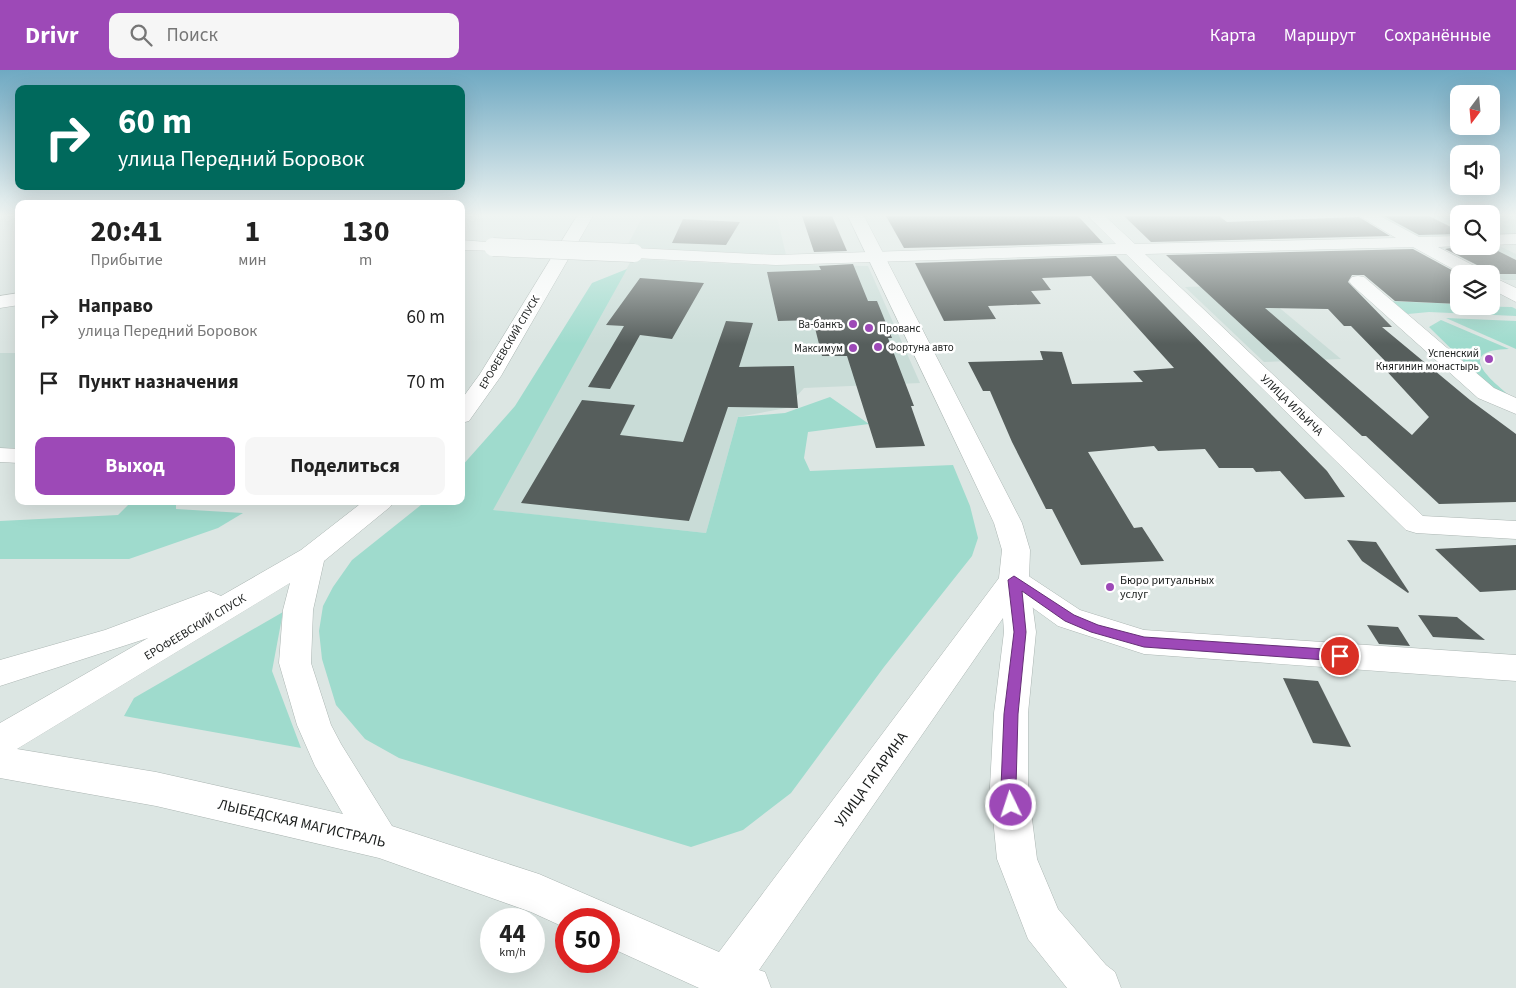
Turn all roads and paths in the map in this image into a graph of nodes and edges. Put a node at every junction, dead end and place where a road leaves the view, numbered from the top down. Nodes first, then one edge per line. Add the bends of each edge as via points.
1 (877, 258) edge
2 (560, 259) edge
3 (752, 259) edge
4 (835, 259) edge
5 (1140, 259) edge
6 (1447, 259) edge
7 (1459, 265) edge
8 (1358, 281) dead end
9 (1500, 287) edge
10 (1516, 296) edge
11 (15, 300) edge
12 (0, 302) edge
13 (1516, 408) edge
14 (465, 410) edge
15 (0, 455) edge
16 (15, 456) edge
17 (376, 505) edge
18 (1516, 530) edge
19 (311, 557) junction
20 (1014, 580) junction
21 (1516, 668) edge
22 (0, 673) edge
23 (0, 741) edge
24 (0, 762) edge
25 (379, 840) junction
26 (569, 908) edge
27 (620, 930) edge
28 (738, 983) edge
29 (1100, 988) edge

1 - 20 main road via 1008,523 1016,550
2 - 14 main road, ЕРОФЕЕВСКИЙ СПУСК via 490,376
3 - 4 main road, bridge
5 - 18 main road, УЛИЦА ИЛЬИЧА via 1416,524
6 - 7 main road
8 - 13 main road via 1486,393
9 - 10 main road
11 - 12 main road
15 - 16 main road
17 - 19 main road, ЕРОФЕЕВСКИЙ СПУСК
19 - 22 main road via 186,613
19 - 23 main road, ЕРОФЕЕВСКИЙ СПУСК
19 - 25 main road via 298,610 295,663 314,725 328,755
20 - 21 main road via 1069,618 1144,642
20 - 28 main road, УЛИЦА ГАГАРИНА
20 - 29 main road via 1020,632 1011,714 1008,787 1017,860 1043,924 1090,981
24 - 25 main road, ЛЫБЕДСКАЯ МАГИСТРАЛЬ via 156,789
25 - 26 main road, ЛЫБЕДСКАЯ МАГИСТРАЛЬ via 538,894
27 - 28 main road

